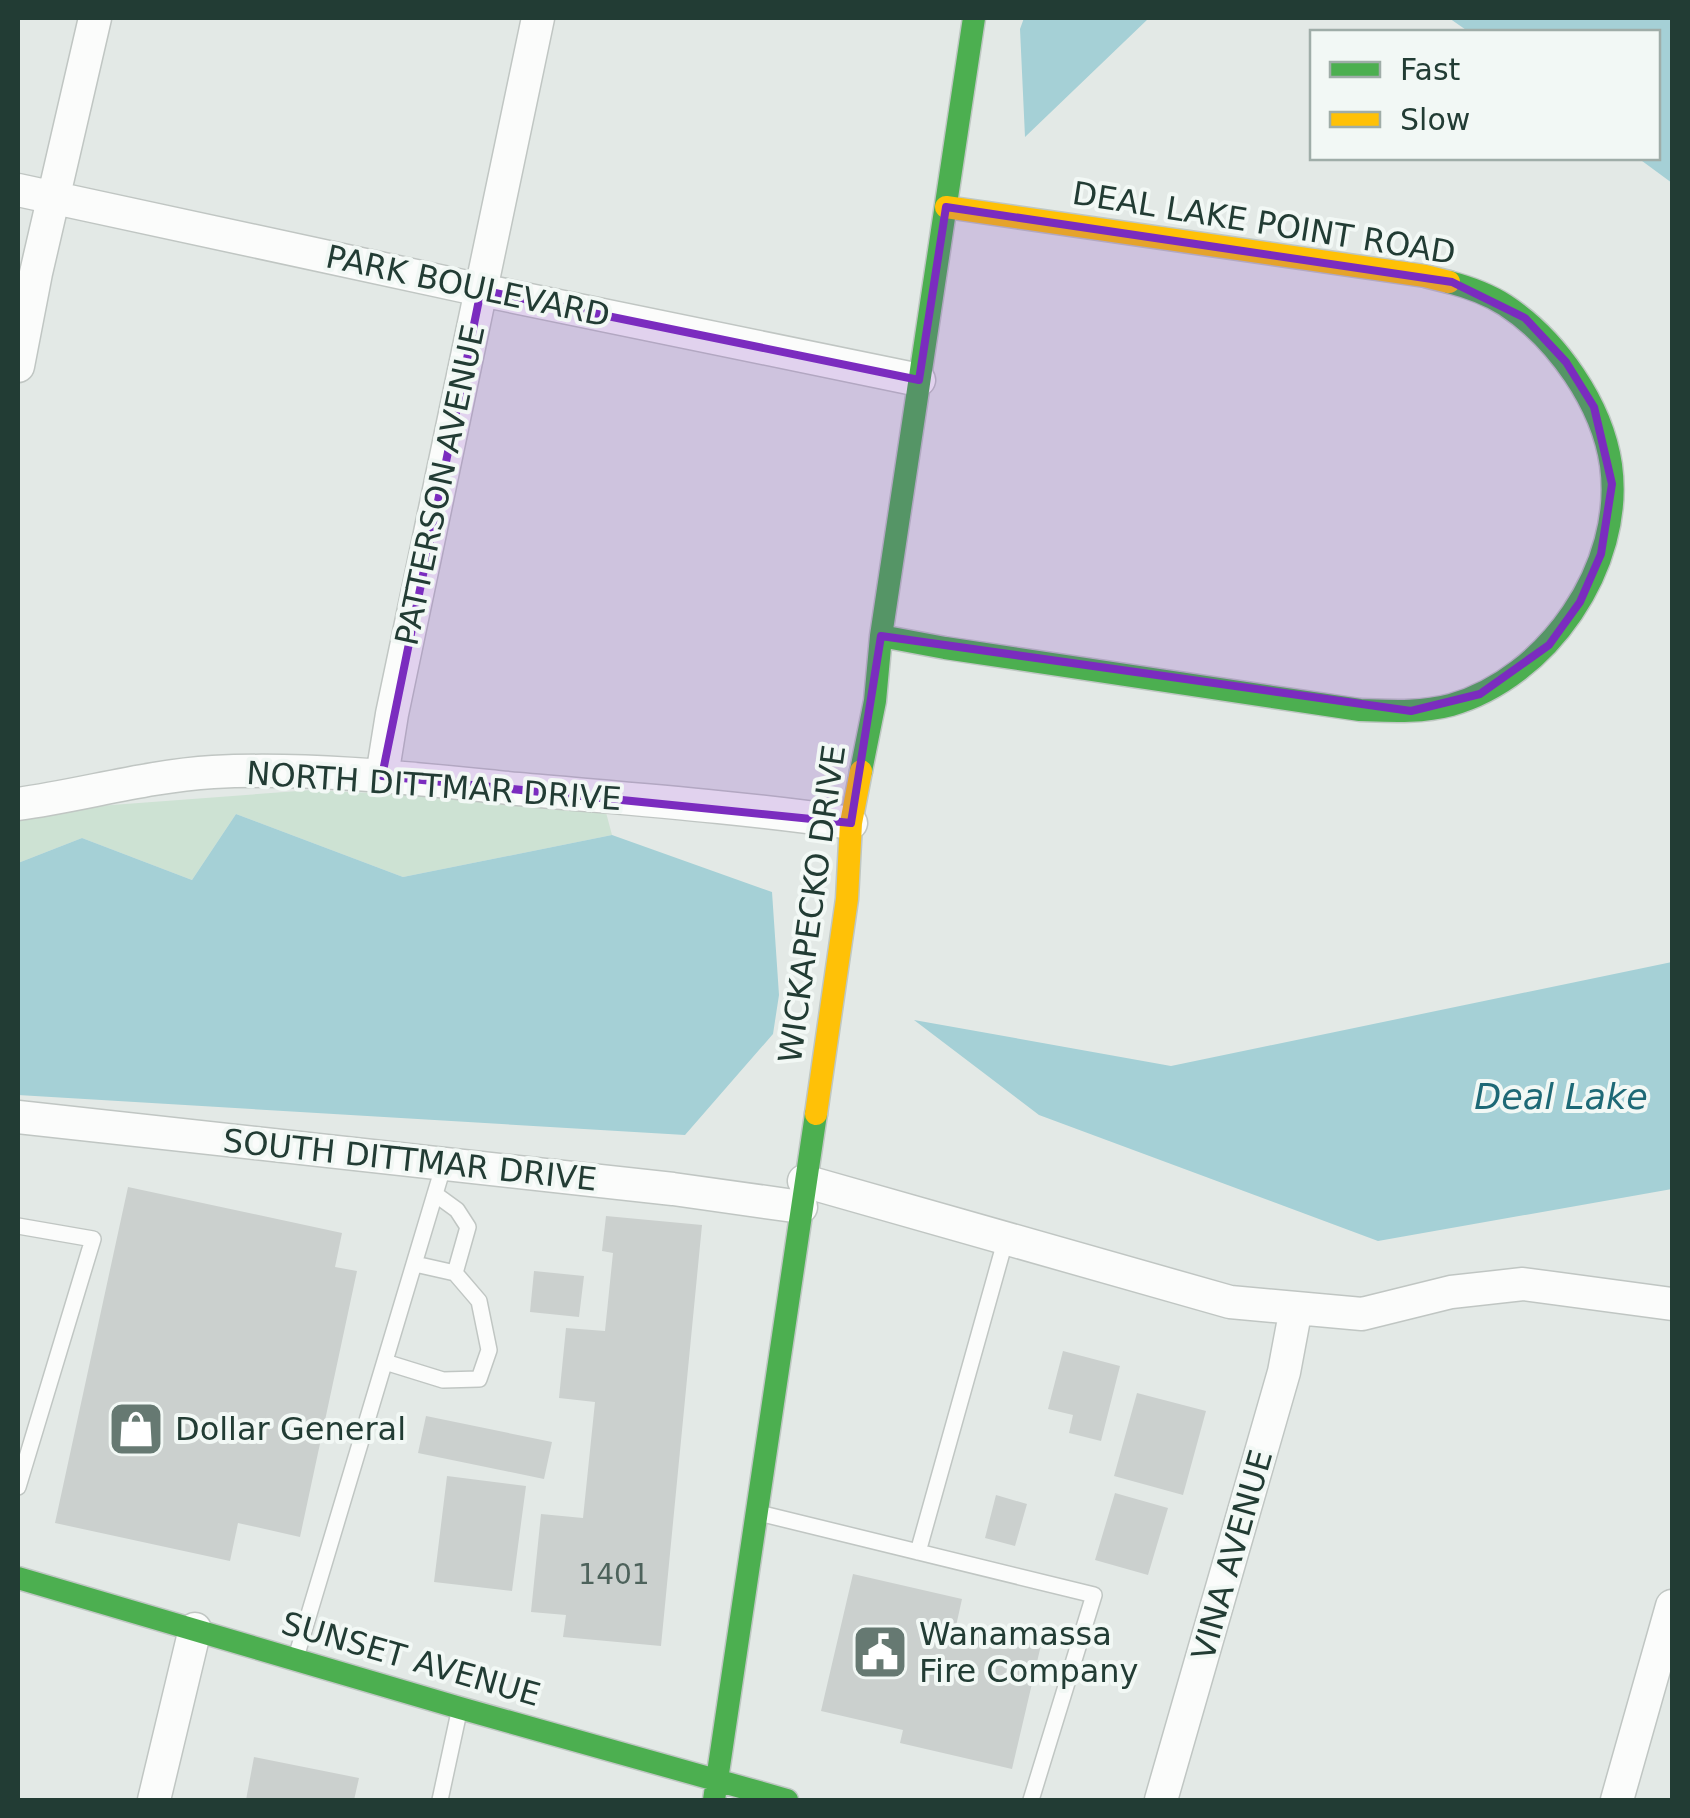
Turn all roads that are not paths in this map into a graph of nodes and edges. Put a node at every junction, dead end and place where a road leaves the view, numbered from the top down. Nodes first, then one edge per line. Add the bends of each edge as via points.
1 (95, 18) edge
2 (538, 18) edge
3 (974, 18) edge
4 (18, 190) edge
5 (54, 198) junction
6 (946, 207) junction
7 (481, 290) junction
8 (18, 366) edge
9 (920, 380) junction
10 (882, 636) junction
11 (382, 776) junction
12 (18, 804) edge
13 (852, 823) junction
14 (18, 1117) edge
15 (440, 1179) junction
16 (803, 1194) junction
17 (18, 1226) edge
18 (1006, 1238) junction
19 (414, 1264) junction
20 (455, 1272) junction
21 (1672, 1304) edge
22 (1296, 1308) junction
23 (385, 1362) junction
24 (21, 1462) edge
25 (18, 1486) edge
26 (758, 1512) junction
27 (918, 1552) junction
28 (18, 1578) edge
29 (1672, 1606) edge
30 (194, 1629) junction
31 (296, 1658) junction
32 (460, 1708) junction
33 (715, 1791) edge
34 (154, 1800) edge
35 (440, 1800) edge
36 (787, 1800) edge
37 (1031, 1800) edge
38 (1161, 1800) edge
39 (1617, 1800) edge

1 - 5 street
2 - 7 street, PATTERSON AVENUE
3 - 6 street, WICKAPECKO DRIVE
4 - 5 street, PARK BOULEVARD
5 - 7 street, PARK BOULEVARD
5 - 8 street
6 - 9 street, WICKAPECKO DRIVE
6 - 10 street, DEAL LAKE POINT ROAD via 1425,276 1496,300 1524,318 1566,362 1594,407 1612,484 1610,517 1580,602 1549,644 1506,679 1449,705 1360,710
7 - 9 street, PARK BOULEVARD
7 - 11 street, PATTERSON AVENUE
9 - 10 street, WICKAPECKO DRIVE
10 - 13 street, WICKAPECKO DRIVE
11 - 12 street, NORTH DITTMAR DRIVE via 208,773
11 - 13 street, NORTH DITTMAR DRIVE
13 - 16 street, WICKAPECKO DRIVE
14 - 15 street, SOUTH DITTMAR DRIVE
15 - 16 street, SOUTH DITTMAR DRIVE
15 - 19 lane
15 - 20 lane via 468,1227
16 - 18 street, SOUTH DITTMAR DRIVE
16 - 26 street, WICKAPECKO DRIVE
17 - 24 lane via 92,1239
18 - 22 street, SOUTH DITTMAR DRIVE via 1230,1302
18 - 27 lane
19 - 20 lane
19 - 23 lane
20 - 23 lane via 479,1301 490,1350 479,1379 443,1380
21 - 22 street, SOUTH DITTMAR DRIVE via 1523,1284 1451,1292 1362,1314
22 - 38 street, VINA AVENUE via 1284,1372
23 - 31 lane
24 - 25 lane
26 - 27 lane
26 - 33 street, WICKAPECKO DRIVE
27 - 37 lane via 1094,1595
28 - 30 street, SUNSET AVENUE
29 - 39 street
30 - 31 street, SUNSET AVENUE
30 - 34 street
31 - 32 street, SUNSET AVENUE
32 - 33 street, SUNSET AVENUE
32 - 35 lane
33 - 36 street, SUNSET AVENUE

